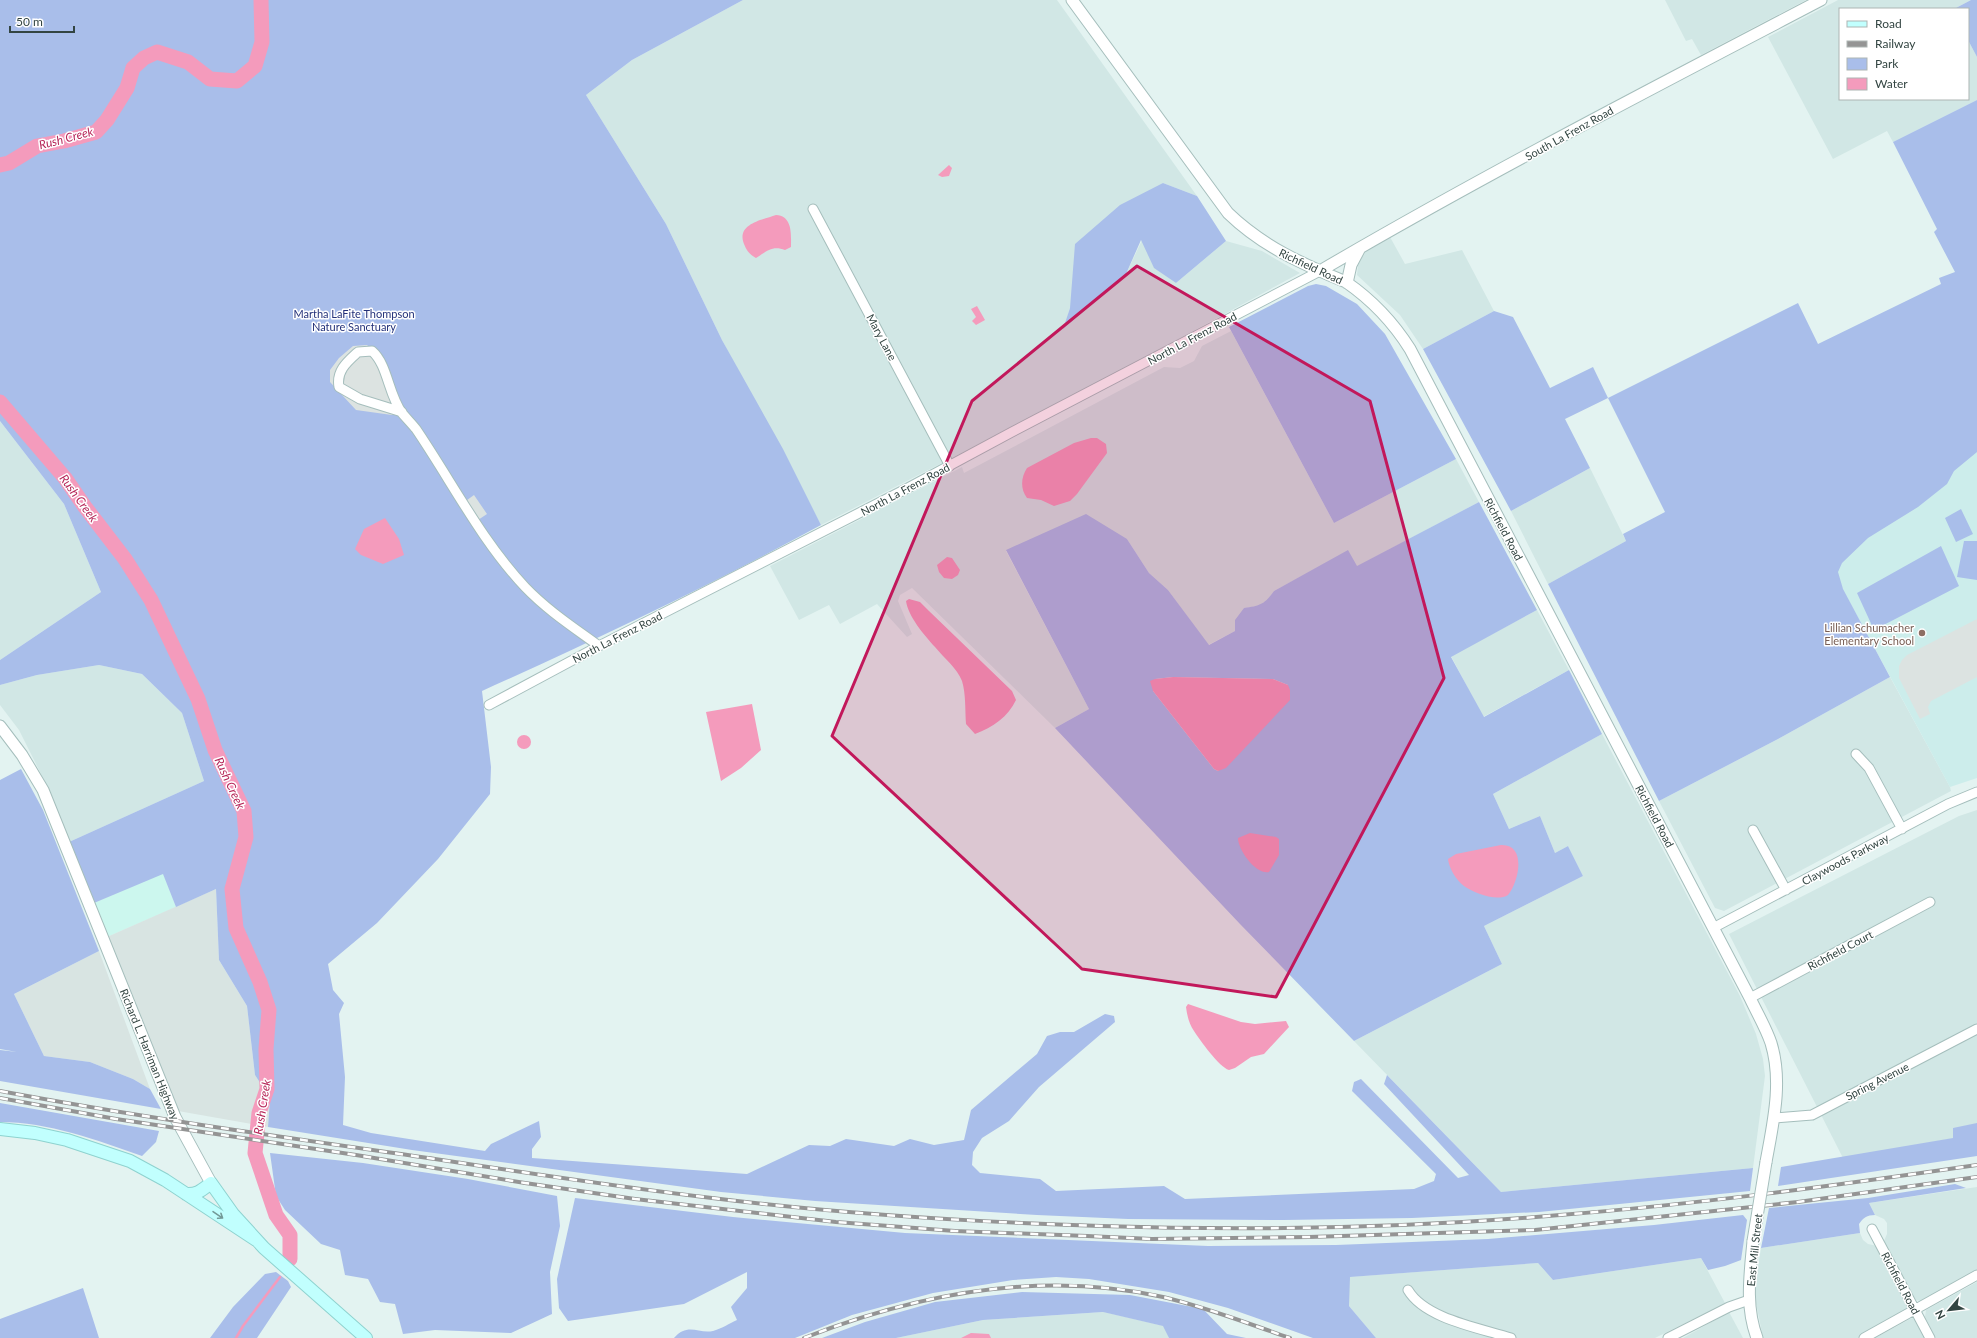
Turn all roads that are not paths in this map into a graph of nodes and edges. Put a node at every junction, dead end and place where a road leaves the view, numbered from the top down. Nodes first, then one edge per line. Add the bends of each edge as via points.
1 (1072, 0) edge
2 (1820, 0) edge
3 (813, 209) dead end
4 (1361, 247) junction
5 (1320, 271) junction
6 (1348, 283) junction
7 (402, 412) junction
8 (950, 466) junction
9 (598, 646) junction
10 (489, 706) dead end
11 (0, 726) edge
12 (1856, 754) dead end
13 (1977, 792) edge
14 (1902, 829) junction
15 (1753, 830) dead end
16 (1786, 890) junction
17 (1930, 902) dead end
18 (1713, 928) junction
19 (1750, 998) junction
20 (1977, 1030) edge
21 (1774, 1118) junction
22 (0, 1129) edge
23 (1766, 1162) joint
24 (211, 1183) junction
25 (186, 1194) junction
26 (1872, 1229) dead end
27 (256, 1240) junction
28 (1977, 1275) edge
29 (1408, 1290) dead end
30 (1749, 1300) junction
31 (1915, 1310) junction
32 (366, 1338) edge
33 (1511, 1338) edge
34 (1668, 1338) edge
35 (1757, 1338) edge
36 (1864, 1338) edge
37 (1930, 1338) edge

1 - 5 street, Richfield Road via 1228,213 1270,247
2 - 4 street, South La Frenz Road via 1605,113
3 - 8 street, Mary Lane
4 - 5 street, South La Frenz Road
4 - 6 street via 1351,265
5 - 6 street, Richfield Road
5 - 8 street, North La Frenz Road
6 - 18 street, Richfield Road via 1380,309 1410,349
7 - 7 street via 390,392 380,359 372,351 358,352 342,369 338,378 340,387 360,399
7 - 9 street via 501,559 549,610
8 - 9 street, North La Frenz Road
9 - 10 street, North La Frenz Road
11 - 24 street, Richard L. Harriman Highway via 22,755 43,790 175,1117
12 - 14 street via 1869,768
13 - 14 street, Claywoods Parkway
14 - 16 street, Claywoods Parkway
15 - 16 street
16 - 18 street, Claywoods Parkway
17 - 19 street, Richfield Court
18 - 19 street, Richfield Road
19 - 21 street, Richfield Road via 1770,1042 1774,1060
20 - 21 street, Spring Avenue via 1812,1115
21 - 23 street, Richfield Road
22 - 25 main road via 35,1133 99,1150 148,1169
23 - 30 street, East Mill Street, bridge via 1753,1241
24 - 25 main road via 199,1192
24 - 27 main road, Richard L. Harriman Highway
25 -> 27 main road
26 - 31 street, Richfield Road
27 - 32 main road, Richard L. Harriman Highway via 291,1274
28 - 31 street
29 - 33 street via 1413,1299 1426,1308
30 - 34 street via 1729,1307
30 - 35 street, East Mill Street
31 - 36 street
31 - 37 street, Richfield Road

